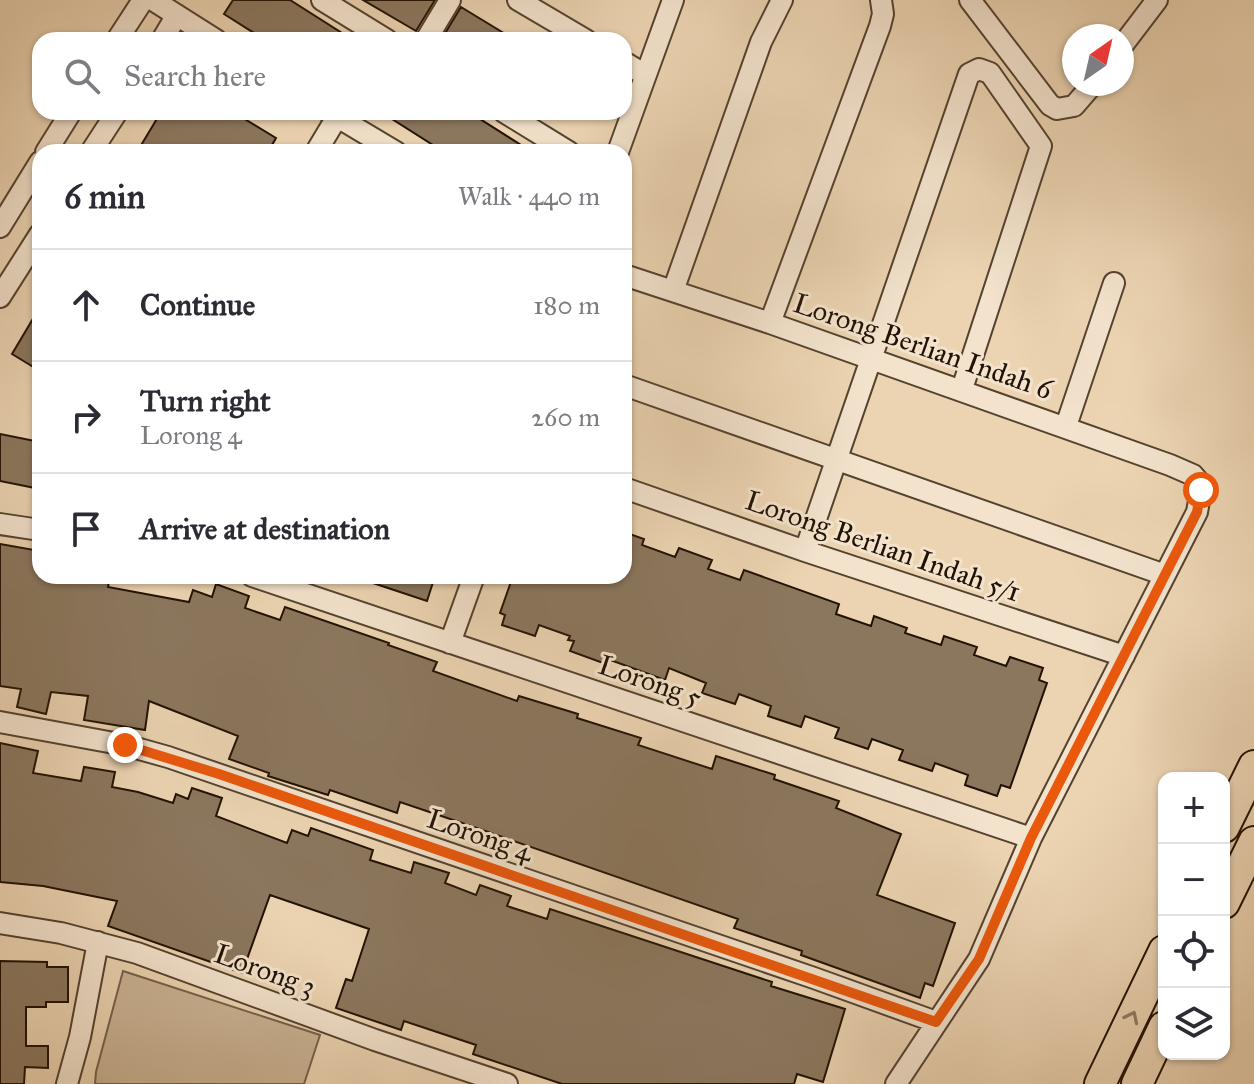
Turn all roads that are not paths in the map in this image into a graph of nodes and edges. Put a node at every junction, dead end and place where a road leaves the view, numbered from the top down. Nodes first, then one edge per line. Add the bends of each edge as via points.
1 (143, 0) edge
2 (153, 0) edge
3 (322, 0) edge
4 (450, 0) edge
5 (518, 0) edge
6 (673, 0) edge
7 (782, 0) edge
8 (881, 0) edge
9 (970, 0) edge
10 (1157, 0) edge
11 (177, 15) junction
12 (1134, 30) edge
13 (122, 32) edge
14 (167, 32) edge
15 (204, 32) edge
16 (374, 32) edge
17 (431, 32) edge
18 (572, 32) edge
19 (632, 67) edge
20 (645, 75) junction
21 (1083, 96) edge
22 (632, 112) edge
23 (66, 120) edge
24 (112, 120) edge
25 (331, 120) edge
26 (342, 120) edge
27 (517, 120) edge
28 (629, 120) edge
29 (51, 144) edge
30 (96, 144) edge
31 (320, 144) edge
32 (382, 144) edge
33 (556, 144) edge
34 (621, 144) edge
35 (32, 175) edge
36 (0, 227) edge
37 (32, 247) edge
38 (632, 278) edge
39 (1114, 283) dead end
40 (673, 291) junction
41 (0, 297) edge
42 (770, 323) junction
43 (872, 360) junction
44 (632, 388) edge
45 (962, 389) junction
46 (1066, 426) junction
47 (838, 459) junction
48 (632, 491) edge
49 (0, 524) edge
50 (32, 529) edge
51 (805, 551) junction
52 (1165, 575) junction
53 (276, 584) edge
54 (471, 584) edge
55 (450, 643) junction
56 (1124, 656) junction
57 (0, 722) edge
58 (1254, 766) edge
59 (1230, 815) edge
60 (1031, 838) junction
61 (1254, 842) edge
62 (1230, 891) edge
63 (0, 923) edge
64 (98, 942) junction
65 (1158, 963) edge
66 (936, 1022) junction
67 (1158, 1040) edge
68 (459, 1076) edge
69 (67, 1084) edge
70 (507, 1084) edge
71 (896, 1084) edge
72 (1100, 1084) edge
73 (1137, 1084) edge

1 - 13 street
2 - 11 street
3 - 16 street
4 - 17 street
5 - 18 street
6 - 20 street
7 - 40 street via 761,42
8 - 42 street via 880,26
9 - 21 street via 1050,105 1074,106
10 - 12 street
11 - 14 street
11 - 15 street
19 - 20 street
20 - 22 street
23 - 29 street
24 - 30 street
25 - 31 street
26 - 32 street
27 - 33 street
28 - 34 street
35 - 36 street
37 - 41 street
38 - 40 street, Lorong Berlian Indah 6
39 - 46 street
40 - 42 street, Lorong Berlian Indah 6
42 - 43 street, Lorong Berlian Indah 6
43 - 45 street, Lorong Berlian Indah 6
43 - 45 street via 969,74 979,69 990,73 1041,146
43 - 47 street
44 - 47 street
45 - 46 street, Lorong Berlian Indah 6
46 - 52 street, Lorong Berlian Indah 6 via 1170,465 1199,482 1200,502
47 - 51 street
47 - 52 street
48 - 51 street, Lorong Berlian Indah 5/1
49 - 50 street
51 - 56 street, Lorong Berlian Indah 5/1
52 - 56 street
53 - 55 street, Lorong 5
54 - 55 street
55 - 60 street, Lorong 5
56 - 60 street
57 - 66 street, Lorong 4 via 168,757
58 - 59 highway
60 - 66 street via 979,959
61 - 62 highway
63 - 64 street, Lorong 3
64 - 68 street, Lorong 3
64 - 69 street
72 -> 65 highway
66 - 71 street
67 - 73 highway
68 - 70 street, Lorong 3

